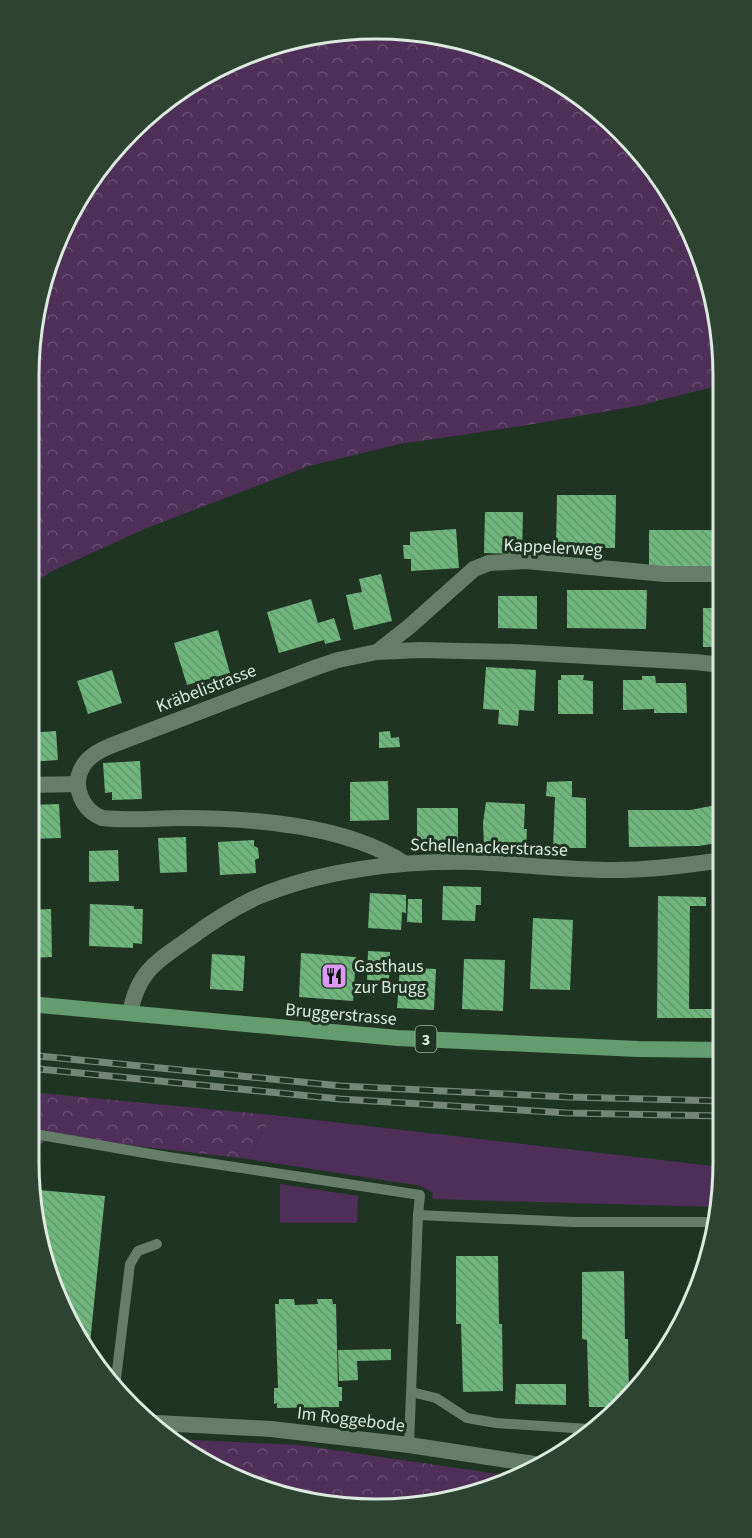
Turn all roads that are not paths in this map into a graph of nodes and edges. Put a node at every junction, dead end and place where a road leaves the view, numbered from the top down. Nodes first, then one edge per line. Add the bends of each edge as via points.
1 (713, 574) edge
2 (377, 652) junction
3 (713, 664) edge
4 (78, 784) junction
5 (39, 785) edge
6 (713, 861) edge
7 (404, 863) junction
8 (39, 1005) edge
9 (130, 1013) junction
10 (713, 1050) edge
11 (39, 1135) edge
12 (418, 1215) junction
13 (708, 1222) edge
14 (157, 1244) dead end
15 (116, 1376) edge
16 (411, 1392) junction
17 (164, 1423) edge
18 (582, 1429) edge
19 (409, 1445) junction
20 (527, 1463) edge

1 - 2 street, Kappelerweg via 665,574 526,561 489,563 474,569
2 - 3 street, Kräbelistrasse via 516,652
2 - 4 street, Kräbelistrasse via 317,667 110,746 88,760 79,773
4 - 5 street
4 - 7 street via 84,803 102,818 245,819 288,825 363,842
6 - 7 street, Schellenackerstrasse via 626,870 473,862
7 - 9 street, Schellenackerstrasse via 300,882 234,909 145,974 135,990
8 - 9 main road, Bruggerstrasse / 3
9 - 10 main road, Bruggerstrasse / 3 via 398,1038
11 - 12 lane via 420,1195
12 - 13 lane via 573,1222
12 - 16 lane
14 - 15 lane via 138,1251 130,1264
16 - 18 lane via 436,1398 466,1418
16 - 19 lane
17 - 19 street, Im Roggebode via 271,1429
19 - 20 street, Im Roggebode

